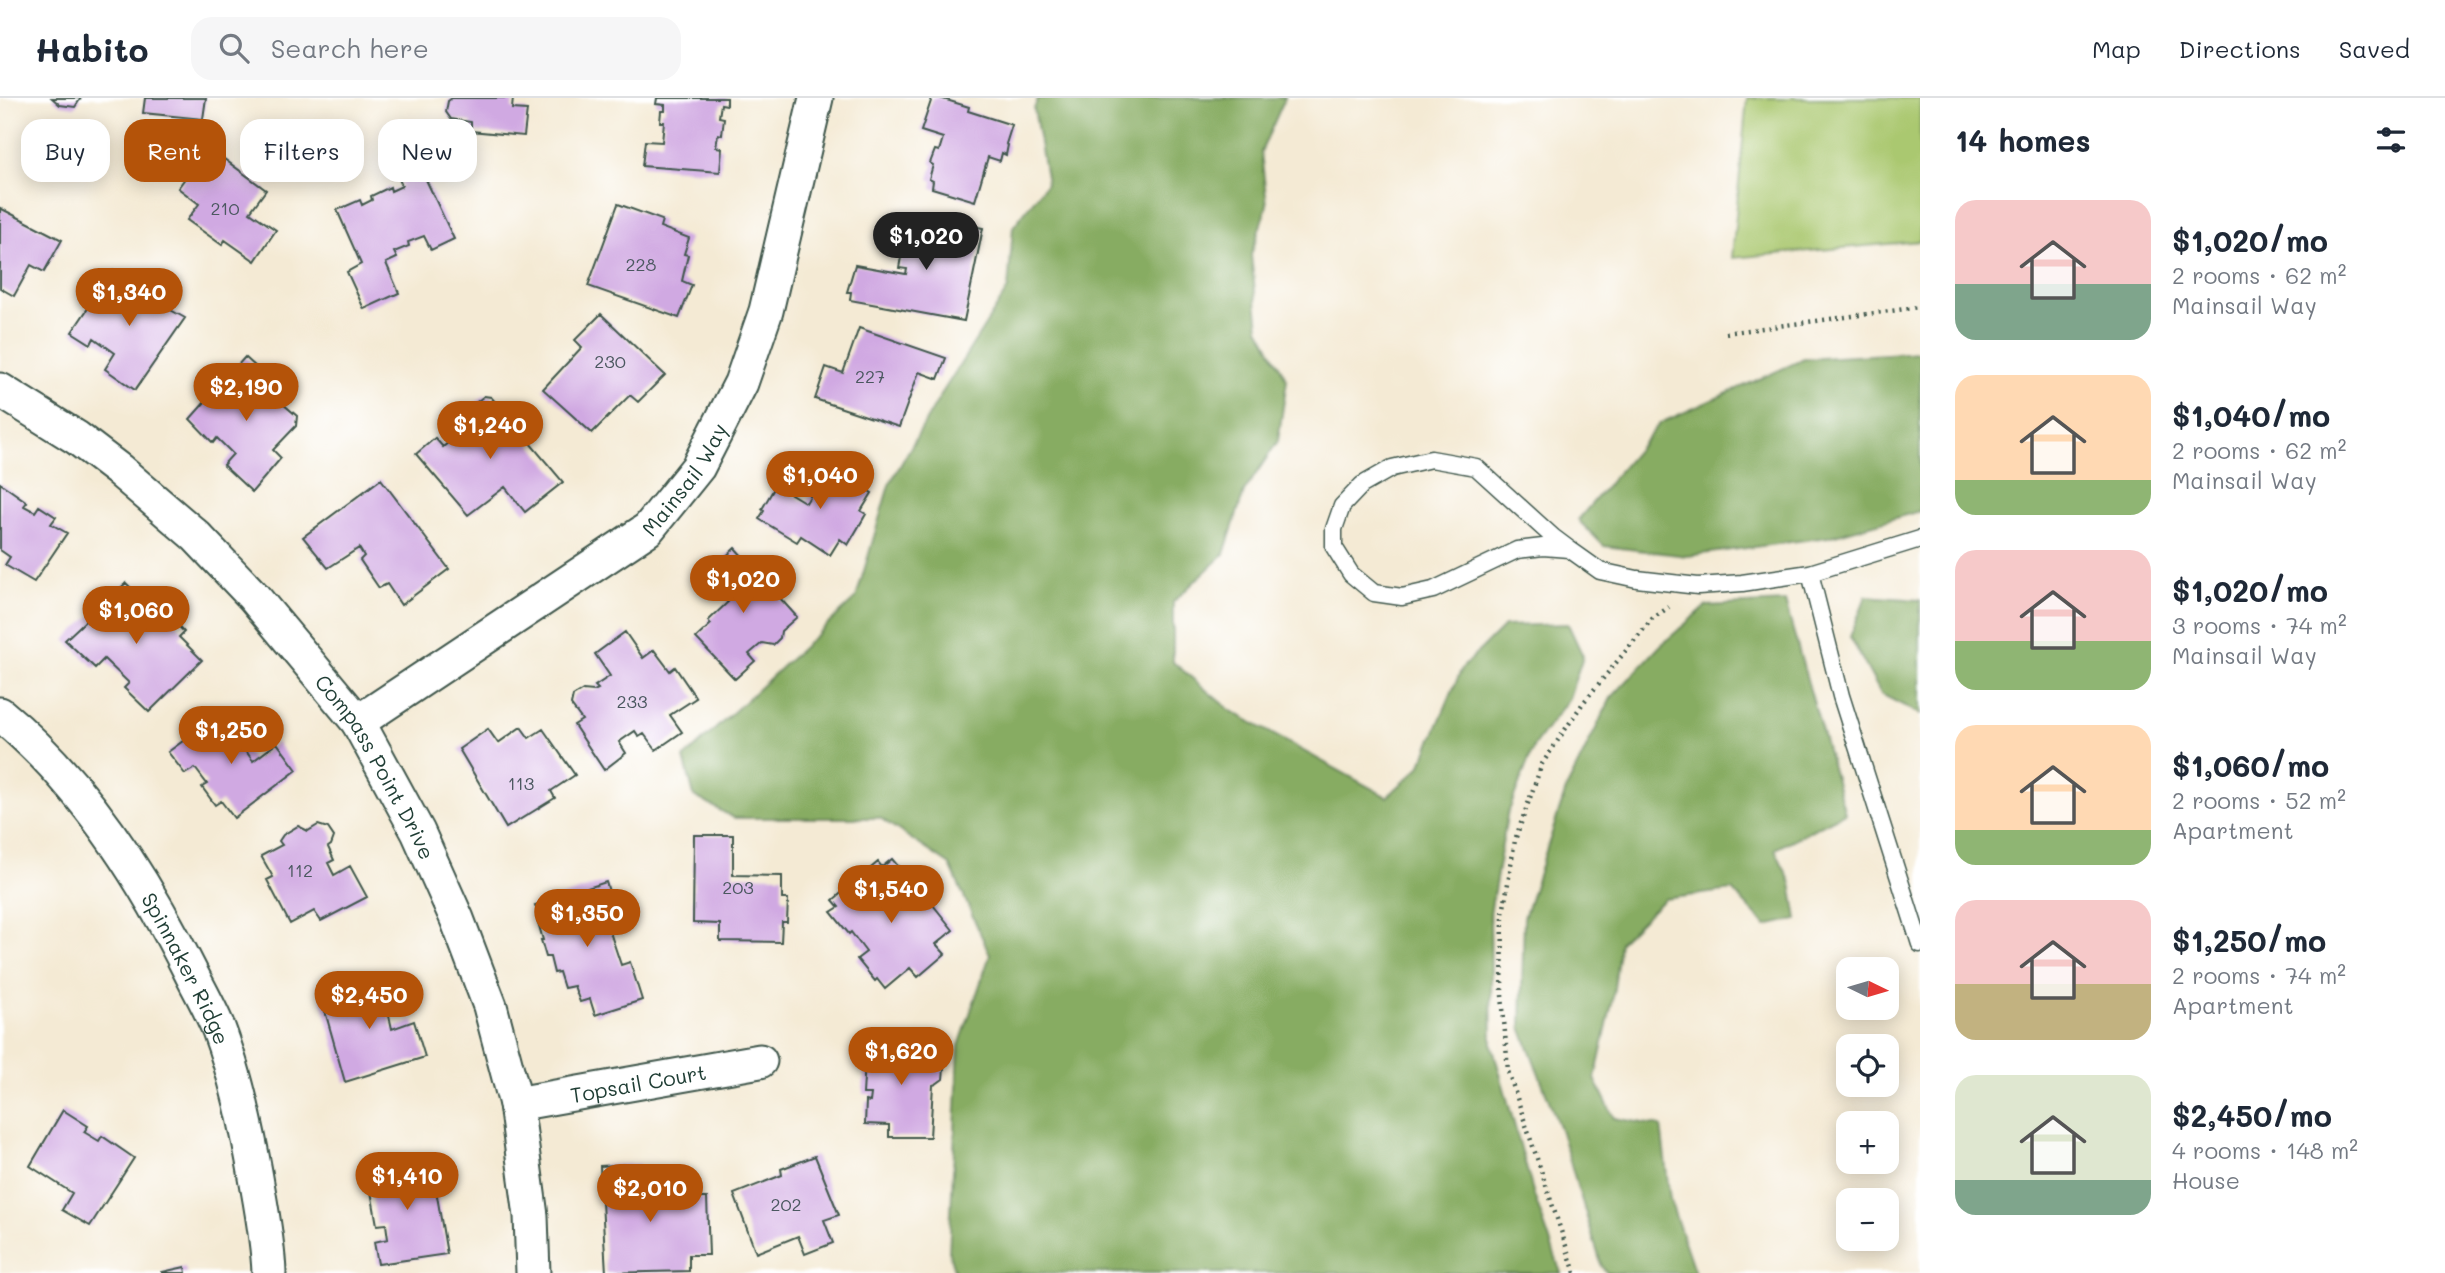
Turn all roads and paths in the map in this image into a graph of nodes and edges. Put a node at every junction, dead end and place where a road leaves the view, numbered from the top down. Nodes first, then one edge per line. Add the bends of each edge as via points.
1 (816, 98) edge
2 (1920, 307) edge
3 (1726, 333) dead end
4 (0, 390) edge
5 (1920, 539) edge
6 (1569, 549) junction
7 (1810, 573) junction
8 (1698, 586) junction
9 (0, 714) edge
10 (358, 722) junction
11 (1920, 944) edge
12 (760, 1061) dead end
13 (516, 1104) junction
14 (269, 1273) edge
15 (533, 1273) edge
16 (1575, 1273) edge

1 - 10 street, Mainsail Way via 766,311 741,383 698,467 648,529
2 - 3 path
4 - 10 street, Compass Point Drive via 77,438 196,536 253,596
5 - 7 lane
6 - 6 lane via 1476,467 1431,459 1392,468 1362,485 1342,506 1334,529 1334,547 1351,574 1374,593 1402,597 1433,590 1517,550
6 - 8 lane via 1600,571
7 - 8 lane
7 - 11 lane via 1841,696
8 - 16 path via 1652,619 1583,703 1542,764 1515,840 1503,914 1502,995 1508,1072
9 - 14 street, Spinnaker Ridge via 80,797 130,863 218,1028 247,1122
10 - 13 street, Compass Point Drive via 418,832 457,919 490,1006
12 - 13 street, Topsail Court
13 - 15 street, Compass Point Drive via 531,1216

